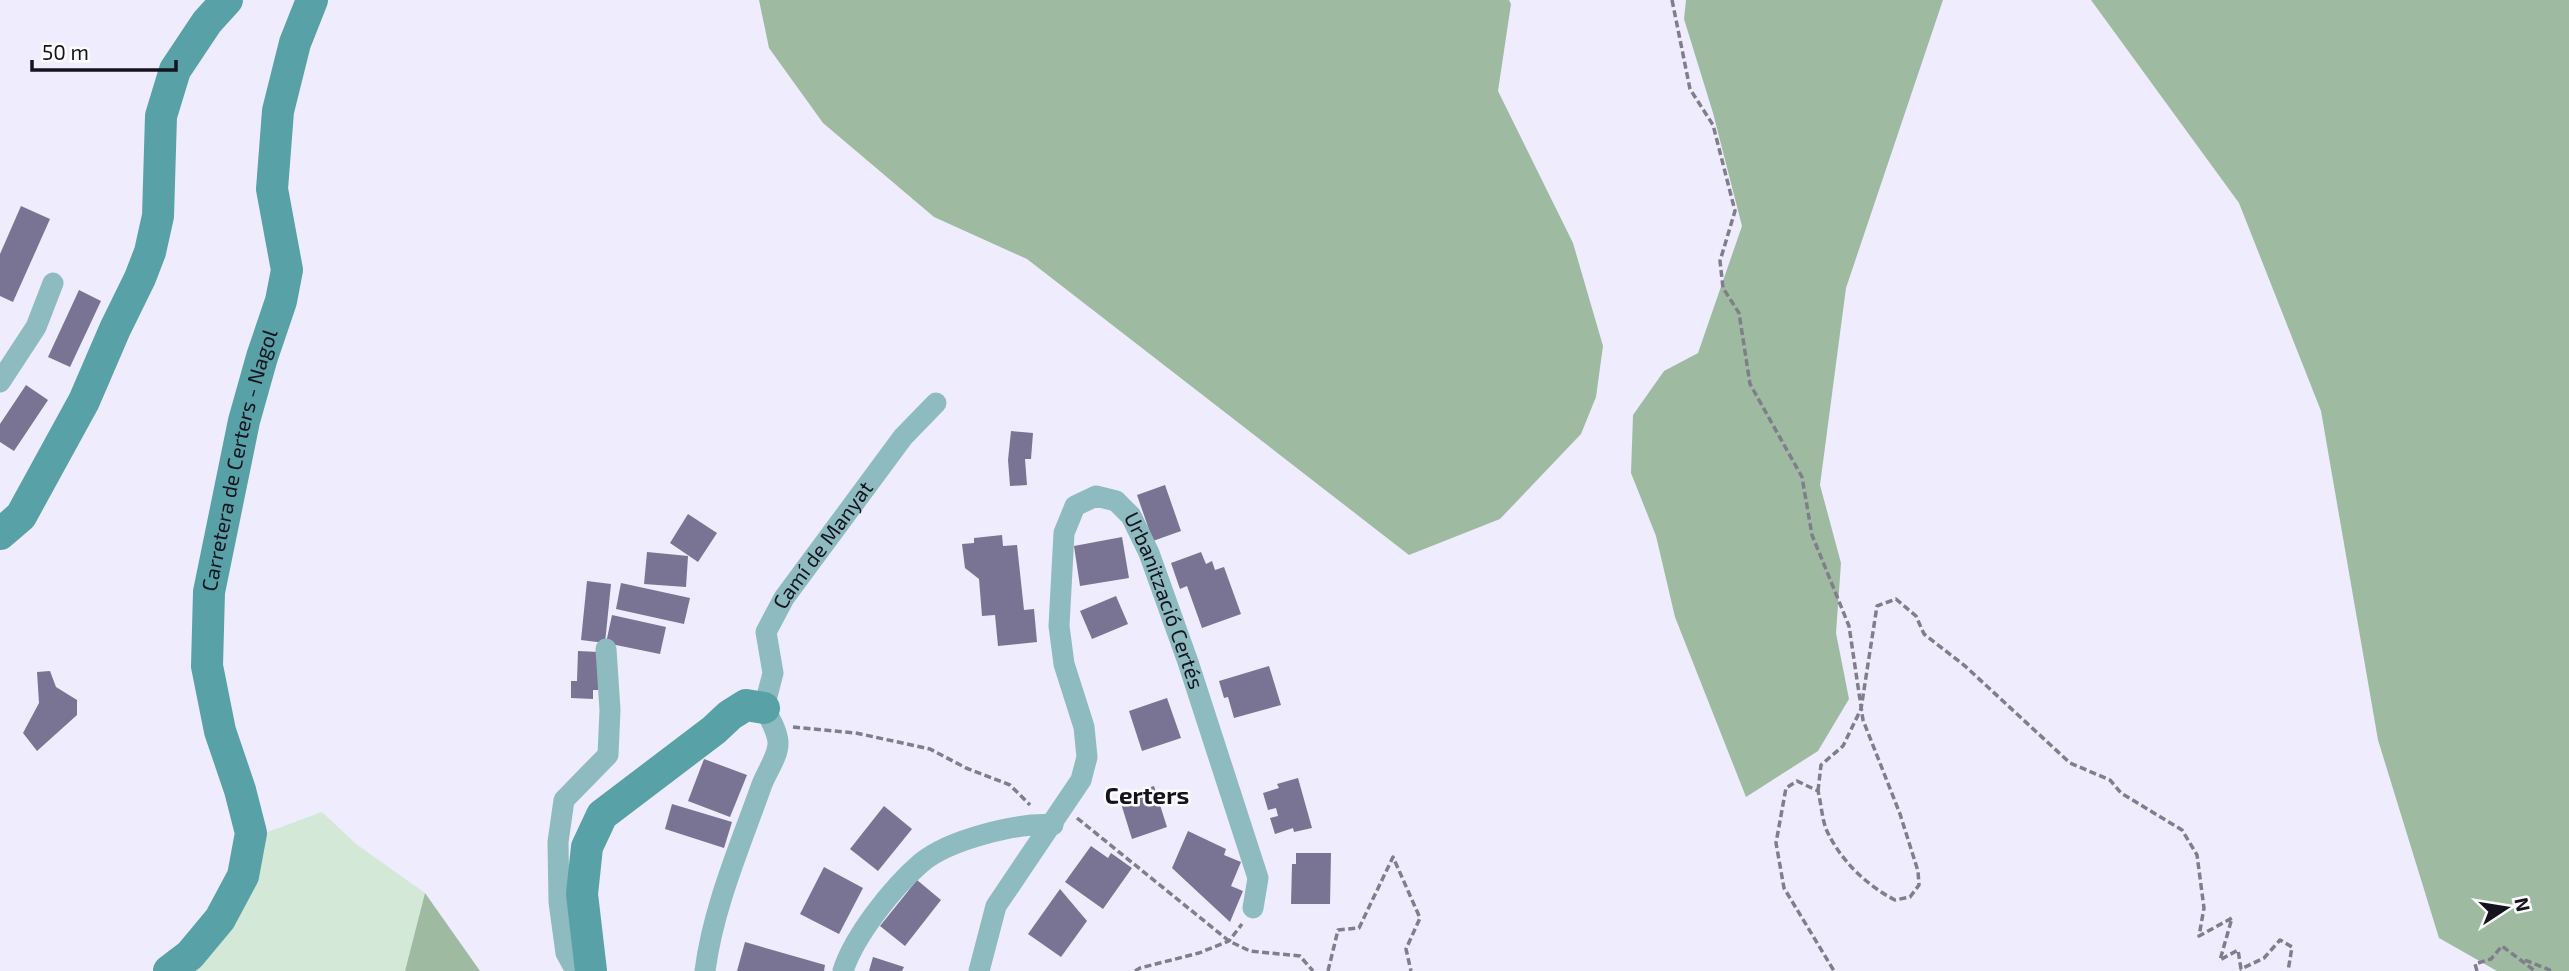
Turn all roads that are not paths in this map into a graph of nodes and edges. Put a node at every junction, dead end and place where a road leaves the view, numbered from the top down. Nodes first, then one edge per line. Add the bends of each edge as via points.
1 (227, 0) edge
2 (312, 0) edge
3 (53, 283) dead end
4 (0, 382) edge
5 (936, 403) dead end
6 (0, 534) edge
7 (606, 649) dead end
8 (764, 708) junction
9 (1058, 816) junction
10 (1253, 908) road end
11 (169, 971) edge
12 (576, 971) edge
13 (591, 971) edge
14 (705, 971) edge
15 (843, 971) edge
16 (979, 971) edge

1 - 6 main road via 175,70 161,116 158,216 140,278 84,401 21,516
2 - 11 main road, Carretera de Certers - Nagol via 295,43 278,111 272,189 287,270 244,421 209,592 207,666 220,731 251,833 243,876 220,919 190,955
3 - 4 street via 36,327
5 - 8 street, Camí de Manyat via 903,437 784,598 766,632 773,673
7 - 12 street via 608,755 564,800 558,842 564,940
8 - 13 main road via 746,705 738,710 601,815 587,847 582,894
8 - 14 street via 779,745 725,890
9 - 10 street, Urbanització Certés via 1081,780 1087,757 1059,625 1065,533 1075,506 1096,496 1116,501 1131,516 1149,553 1258,878
9 - 15 street via 953,844 922,863 864,927
9 - 16 street, Urbanització Certés via 996,906

